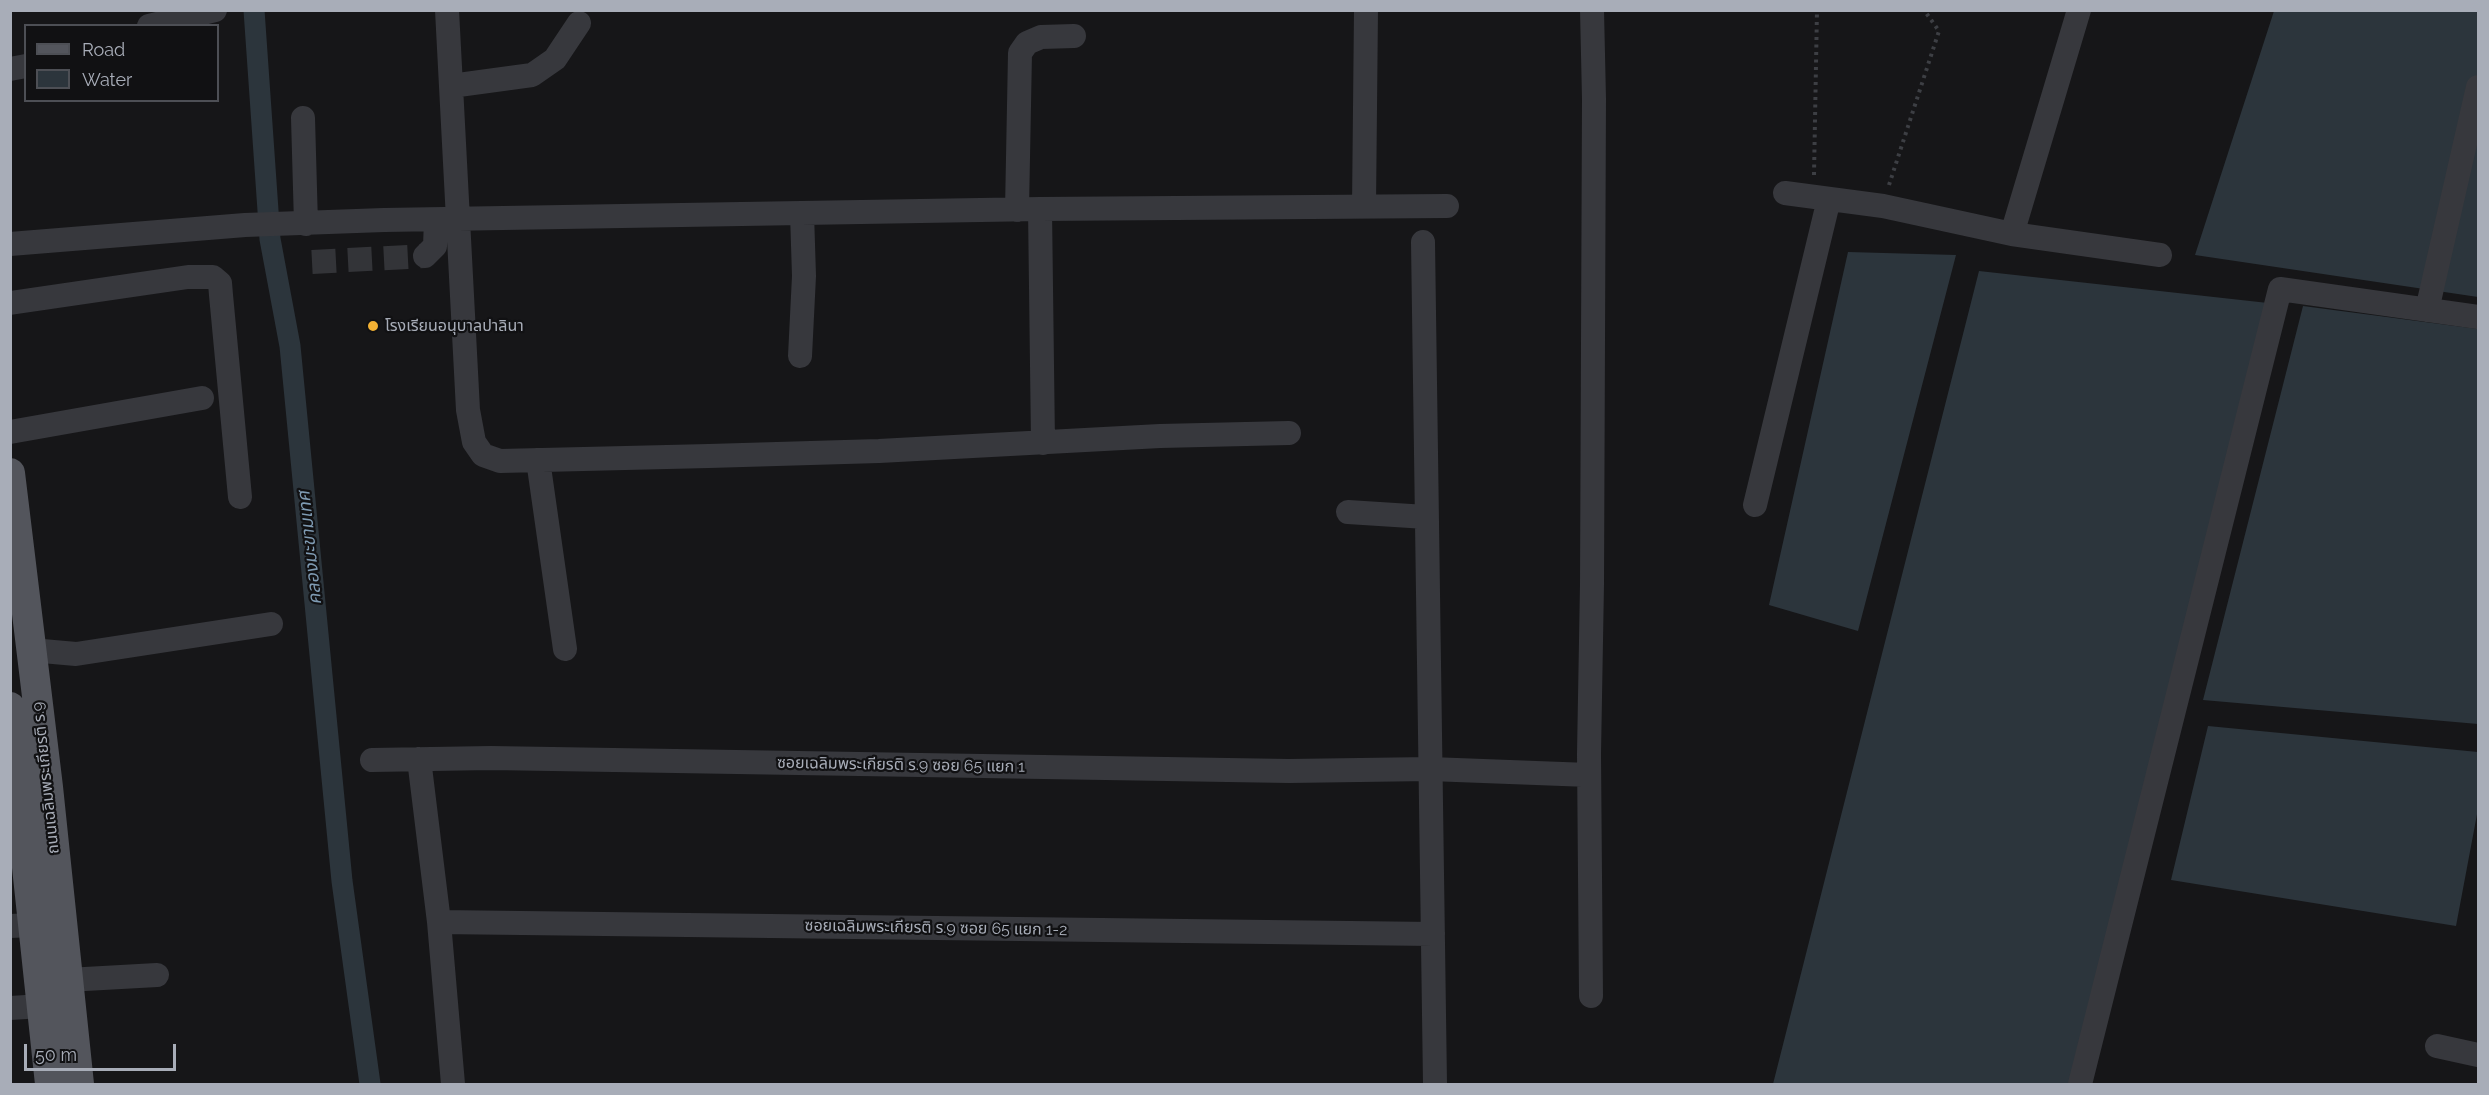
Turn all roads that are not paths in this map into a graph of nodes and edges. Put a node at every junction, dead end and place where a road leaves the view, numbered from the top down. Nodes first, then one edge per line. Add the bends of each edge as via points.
1 (215, 10) edge
2 (447, 10) edge
3 (1366, 10) edge
4 (1592, 10) edge
5 (2079, 10) edge
6 (579, 23) dead end
7 (157, 24) edge
8 (1074, 36) dead end
9 (451, 86) junction
10 (2478, 87) edge
11 (303, 118) dead end
12 (1785, 193) dead end
13 (1821, 198) junction
14 (1447, 206) dead end
15 (1364, 207) junction
16 (1029, 210) junction
17 (802, 213) junction
18 (448, 220) junction
19 (297, 224) junction
20 (2012, 234) junction
21 (1423, 242) dead end
22 (10, 244) edge
23 (2160, 255) dead end
24 (425, 256) dead end
25 (10, 303) edge
26 (2427, 310) junction
27 (2478, 318) edge
28 (800, 356) dead end
29 (202, 398) dead end
30 (10, 432) edge
31 (1288, 433) dead end
32 (1043, 443) junction
33 (538, 460) junction
34 (10, 472) edge
35 (240, 497) dead end
36 (1755, 505) dead end
37 (1348, 512) dead end
38 (1426, 517) junction
39 (272, 624) dead end
40 (565, 649) dead end
41 (31, 650) junction
42 (10, 707) edge
43 (419, 759) junction
44 (372, 760) dead end
45 (1430, 770) junction
46 (1589, 776) junction
47 (17, 823) edge
48 (439, 921) junction
49 (22, 925) edge
50 (1432, 934) junction
51 (157, 975) dead end
52 (67, 980) junction
53 (1591, 996) dead end
54 (42, 1006) junction
55 (10, 1008) edge
56 (2437, 1046) dead end
57 (2478, 1055) edge
58 (50, 1084) edge
59 (79, 1084) edge
60 (453, 1084) edge
61 (1435, 1084) edge
62 (2080, 1084) edge

1 - 7 street
2 - 9 street
3 - 15 street
4 - 46 street
5 - 20 street
6 - 9 street via 555,59 532,75
8 - 16 street via 1041,38 1027,44 1020,53
9 - 18 street
10 - 26 street
11 - 19 street
12 - 13 street
13 - 20 street via 1883,206
13 - 36 street
14 - 15 street
15 - 16 street
16 - 17 street
16 - 32 street
17 - 18 street
17 - 28 street
18 - 19 street
18 - 24 street via 435,246
18 - 33 street via 474,442 483,455 500,461
19 - 22 street
20 - 23 street
21 - 38 street
25 - 35 street via 189,277 213,277 220,283
26 - 27 street
26 - 62 street via 2280,289
29 - 30 street
31 - 32 street
32 - 33 street
33 - 40 street
34 - 41 main road, ถนนเฉลิมพระเกียรติ ร.9
37 - 38 street
38 - 45 street
39 - 41 street via 76,654
41 - 52 main road, ถนนเฉลิมพระเกียรติ ร.9
42 - 47 main road, ถนนเฉลิมพระเกียรติ ร.9
43 - 44 street, ซอยเฉลิมพระเกียรติ ร.9 ซอย 65 แยก 1
43 - 45 street, ซอยเฉลิมพระเกียรติ ร.9 ซอย 65 แยก 1
43 - 48 street
45 - 46 street, ซอยเฉลิมพระเกียรติ ร.9 ซอย 65 แยก 1
45 - 50 street
46 - 53 street
47 - 49 main road, ถนนเฉลิมพระเกียรติ ร.9
48 - 50 street, ซอยเฉลิมพระเกียรติ ร.9 ซอย 65 แยก 1-2
48 - 60 street
49 - 54 main road, ถนนเฉลิมพระเกียรติ ร.9
50 - 61 street
51 - 52 street
52 - 59 main road, ถนนเฉลิมพระเกียรติ ร.9
54 - 55 street
54 - 58 main road, ถนนเฉลิมพระเกียรติ ร.9
56 - 57 street

